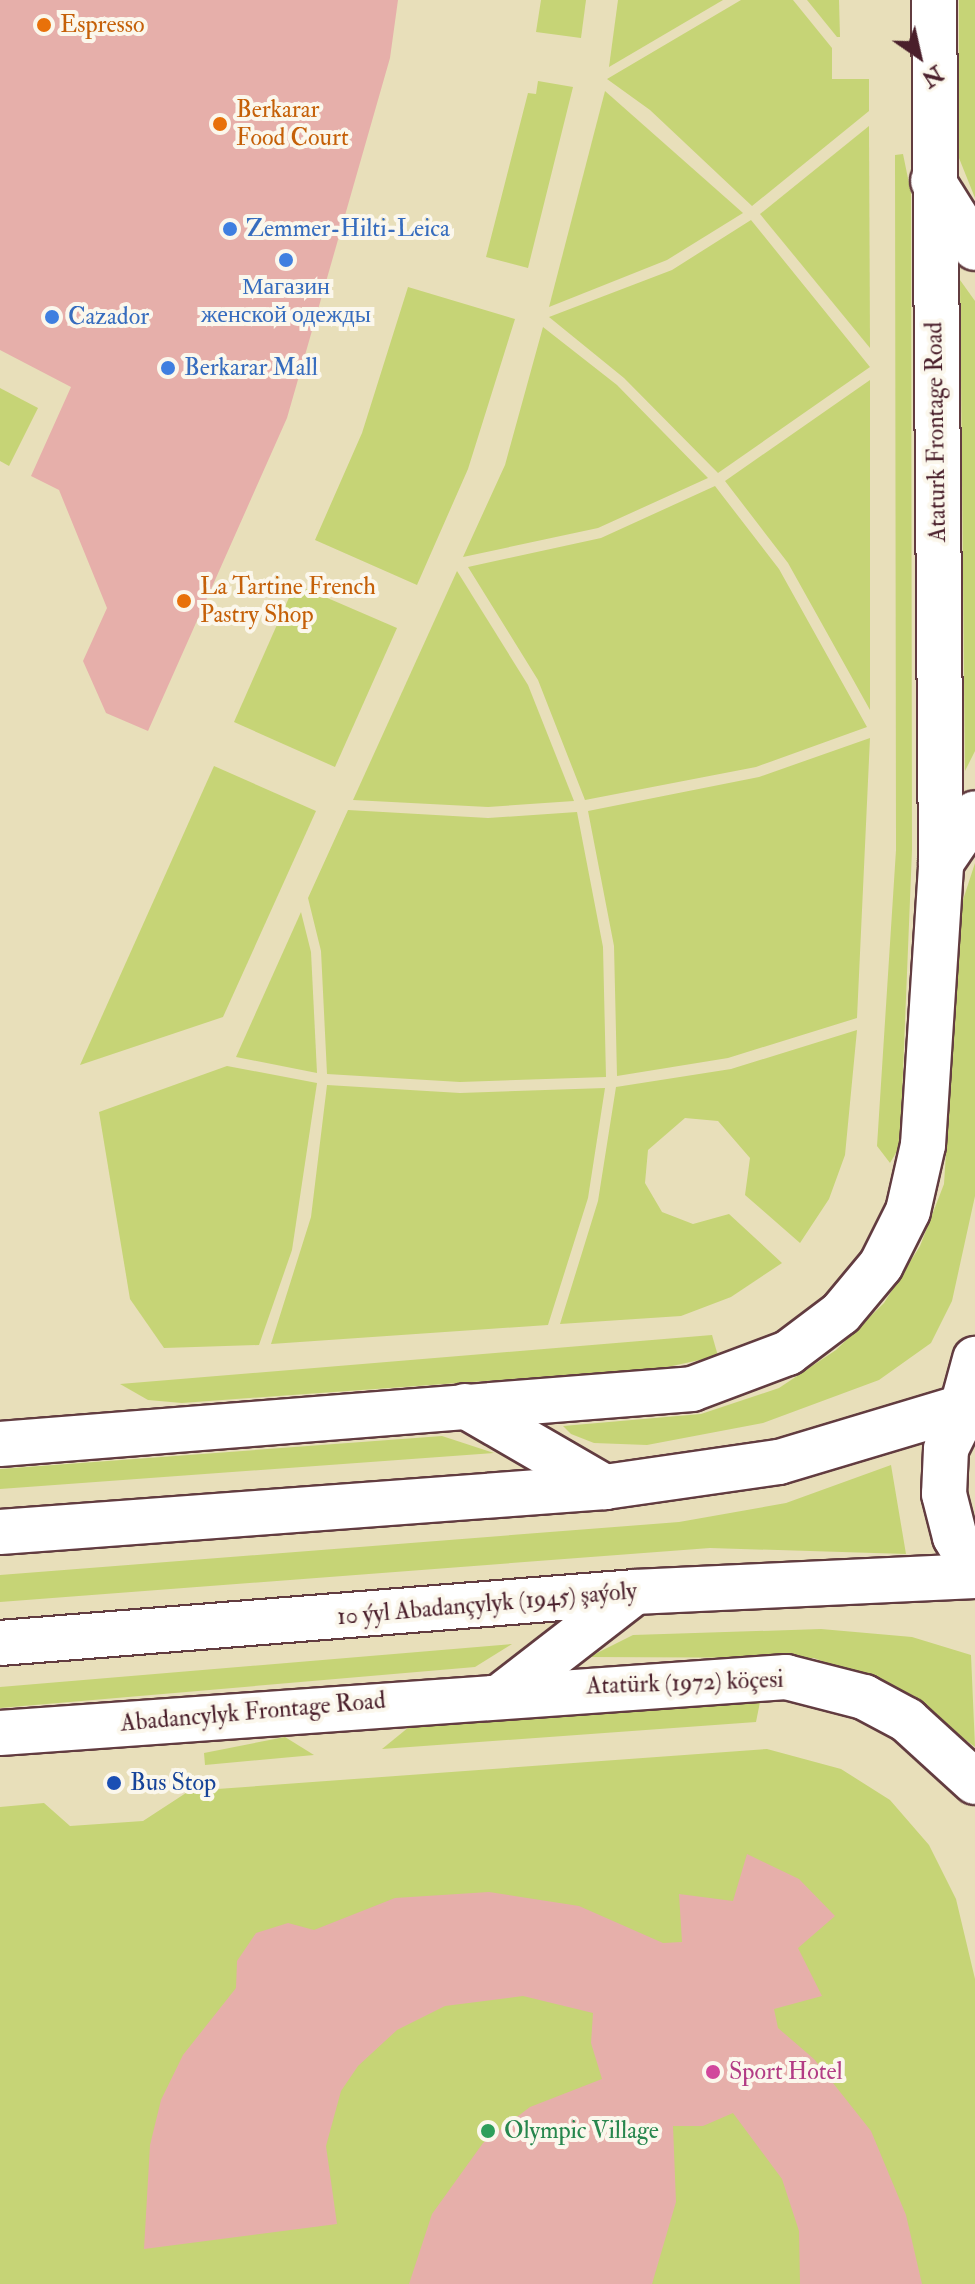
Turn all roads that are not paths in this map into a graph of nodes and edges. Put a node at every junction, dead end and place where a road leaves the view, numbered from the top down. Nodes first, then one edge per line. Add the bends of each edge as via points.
1 (934, 0) edge
2 (933, 181) junction
3 (975, 248) edge
4 (975, 813) edge
5 (941, 863) junction
6 (975, 1359) edge
7 (969, 1399) edge
8 (465, 1406) junction
9 (0, 1444) edge
10 (605, 1487) junction
11 (0, 1532) edge
12 (975, 1570) edge
13 (975, 1576) edge
14 (635, 1592) junction
15 (0, 1643) edge
16 (506, 1692) junction
17 (0, 1733) edge
18 (975, 1782) edge

1 - 2 street, Ataturk Frontage Road
2 - 3 street
2 - 5 street, Ataturk Frontage Road
4 - 5 street
5 - 8 street, Ataturk Frontage Road via 917,1179 894,1243 863,1291 788,1353 722,1381 622,1399
6 - 7 street
7 - 10 street via 779,1462
7 - 12 street via 946,1449 944,1494 955,1537
8 - 9 street
8 - 10 street
10 - 11 street
13 - 14 street, 10 ýyl Abadançylyk (1945) şaýoly
14 - 15 street, 10 ýyl Abadançylyk (1945) şaýoly
14 - 16 street
16 - 17 street, Abadancylyk Frontage Road
16 - 18 street, Atatürk (1972) köçesi via 748,1677 828,1685 907,1720

